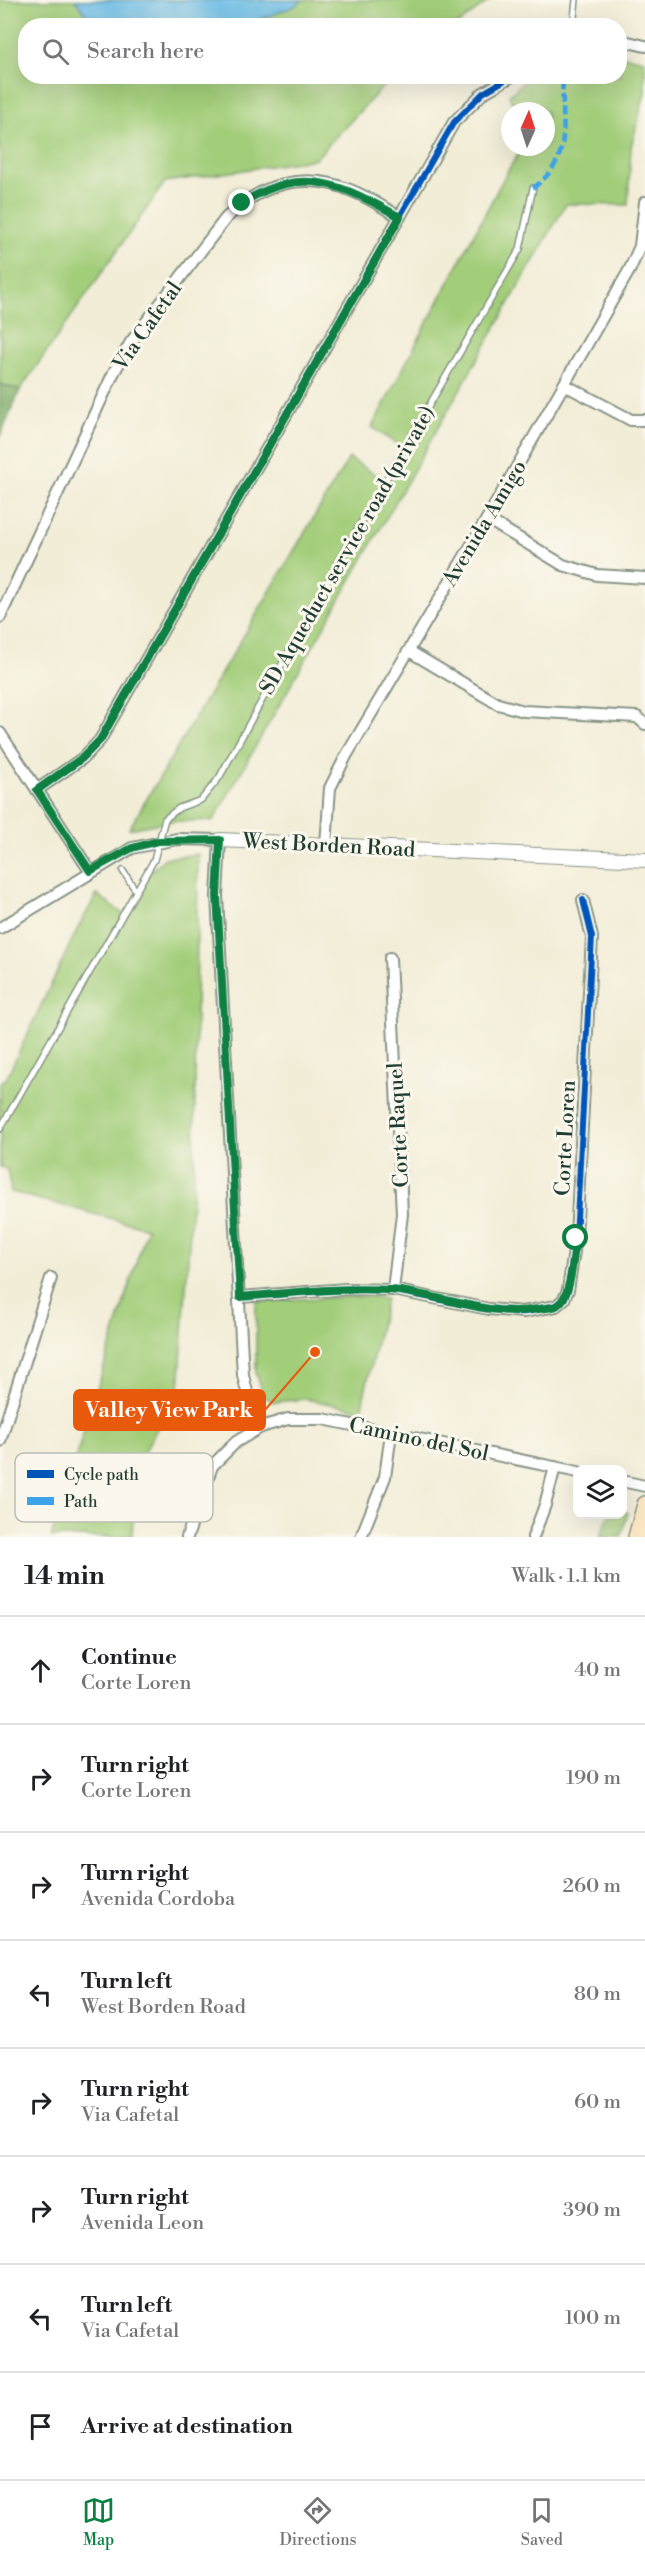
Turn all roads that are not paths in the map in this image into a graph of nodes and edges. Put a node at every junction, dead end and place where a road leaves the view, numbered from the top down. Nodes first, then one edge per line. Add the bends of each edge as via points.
1 (576, 0) edge
2 (574, 18) edge
3 (627, 42) edge
4 (645, 46) edge
5 (498, 84) edge
6 (533, 188) dead end
7 (645, 202) edge
8 (400, 217) junction
9 (565, 385) junction
10 (645, 420) edge
11 (487, 519) junction
12 (645, 578) edge
13 (0, 616) edge
14 (409, 651) junction
15 (645, 724) edge
16 (0, 733) edge
17 (37, 790) junction
18 (220, 840) junction
19 (158, 841) junction
20 (326, 845) junction
21 (645, 860) edge
22 (90, 871) junction
23 (123, 871) dead end
24 (136, 891) junction
25 (583, 900) dead end
26 (0, 928) edge
27 (390, 958) dead end
28 (0, 1129) edge
29 (51, 1278) dead end
30 (393, 1290) junction
31 (240, 1297) junction
32 (261, 1427) junction
33 (391, 1433) junction
34 (0, 1442) edge
35 (213, 1465) edge
36 (555, 1467) junction
37 (573, 1471) edge
38 (627, 1482) edge
39 (645, 1486) edge
40 (645, 1504) edge
41 (192, 1522) edge
42 (187, 1537) edge
43 (362, 1537) edge
44 (533, 1537) edge
45 (636, 1537) edge

1 - 2 lane
3 - 4 street
5 - 8 street via 483,93 454,122
6 - 19 lane, SD Aqueduct service road (private) via 520,249 336,564 219,778 201,800 169,814 162,823
7 - 9 street, Avenida Amigo via 640,246
8 - 13 street, Via Cafetal via 332,184 293,182 261,190 234,210 131,342
8 - 17 street via 100,740
9 - 10 street via 631,420
9 - 11 street, Avenida Amigo
11 - 12 street via 563,565 597,575
11 - 14 street, Avenida Amigo
14 - 15 street via 498,705 524,711 637,717
14 - 20 street, Avenida Amigo via 330,788
16 - 17 street
17 - 22 street
18 - 19 street, West Borden Road
18 - 20 street, West Borden Road
18 - 31 street via 217,896
19 - 22 street, West Borden Road via 132,848
19 - 24 lane, SD Aqueduct service road (private) via 154,860
20 - 21 street, West Borden Road
22 - 26 street, West Borden Road
23 - 24 lane
24 - 28 lane, SD Aqueduct service road (private)
25 - 30 street, Corte Loren via 592,937 576,1238 564,1299 556,1306 523,1312
27 - 30 street, Corte Raquel via 402,1214
29 - 34 street
30 - 31 street, Corte Loren via 347,1289
31 - 32 street via 243,1375
32 - 33 street, Camino del Sol via 288,1419 323,1419
32 - 35 street, Camino del Sol via 236,1442
33 - 36 street, Camino del Sol
33 - 43 street via 385,1477
36 - 37 street, Camino del Sol
36 - 44 street
38 - 39 street
40 - 45 main road
41 - 42 street, Camino del Sol

